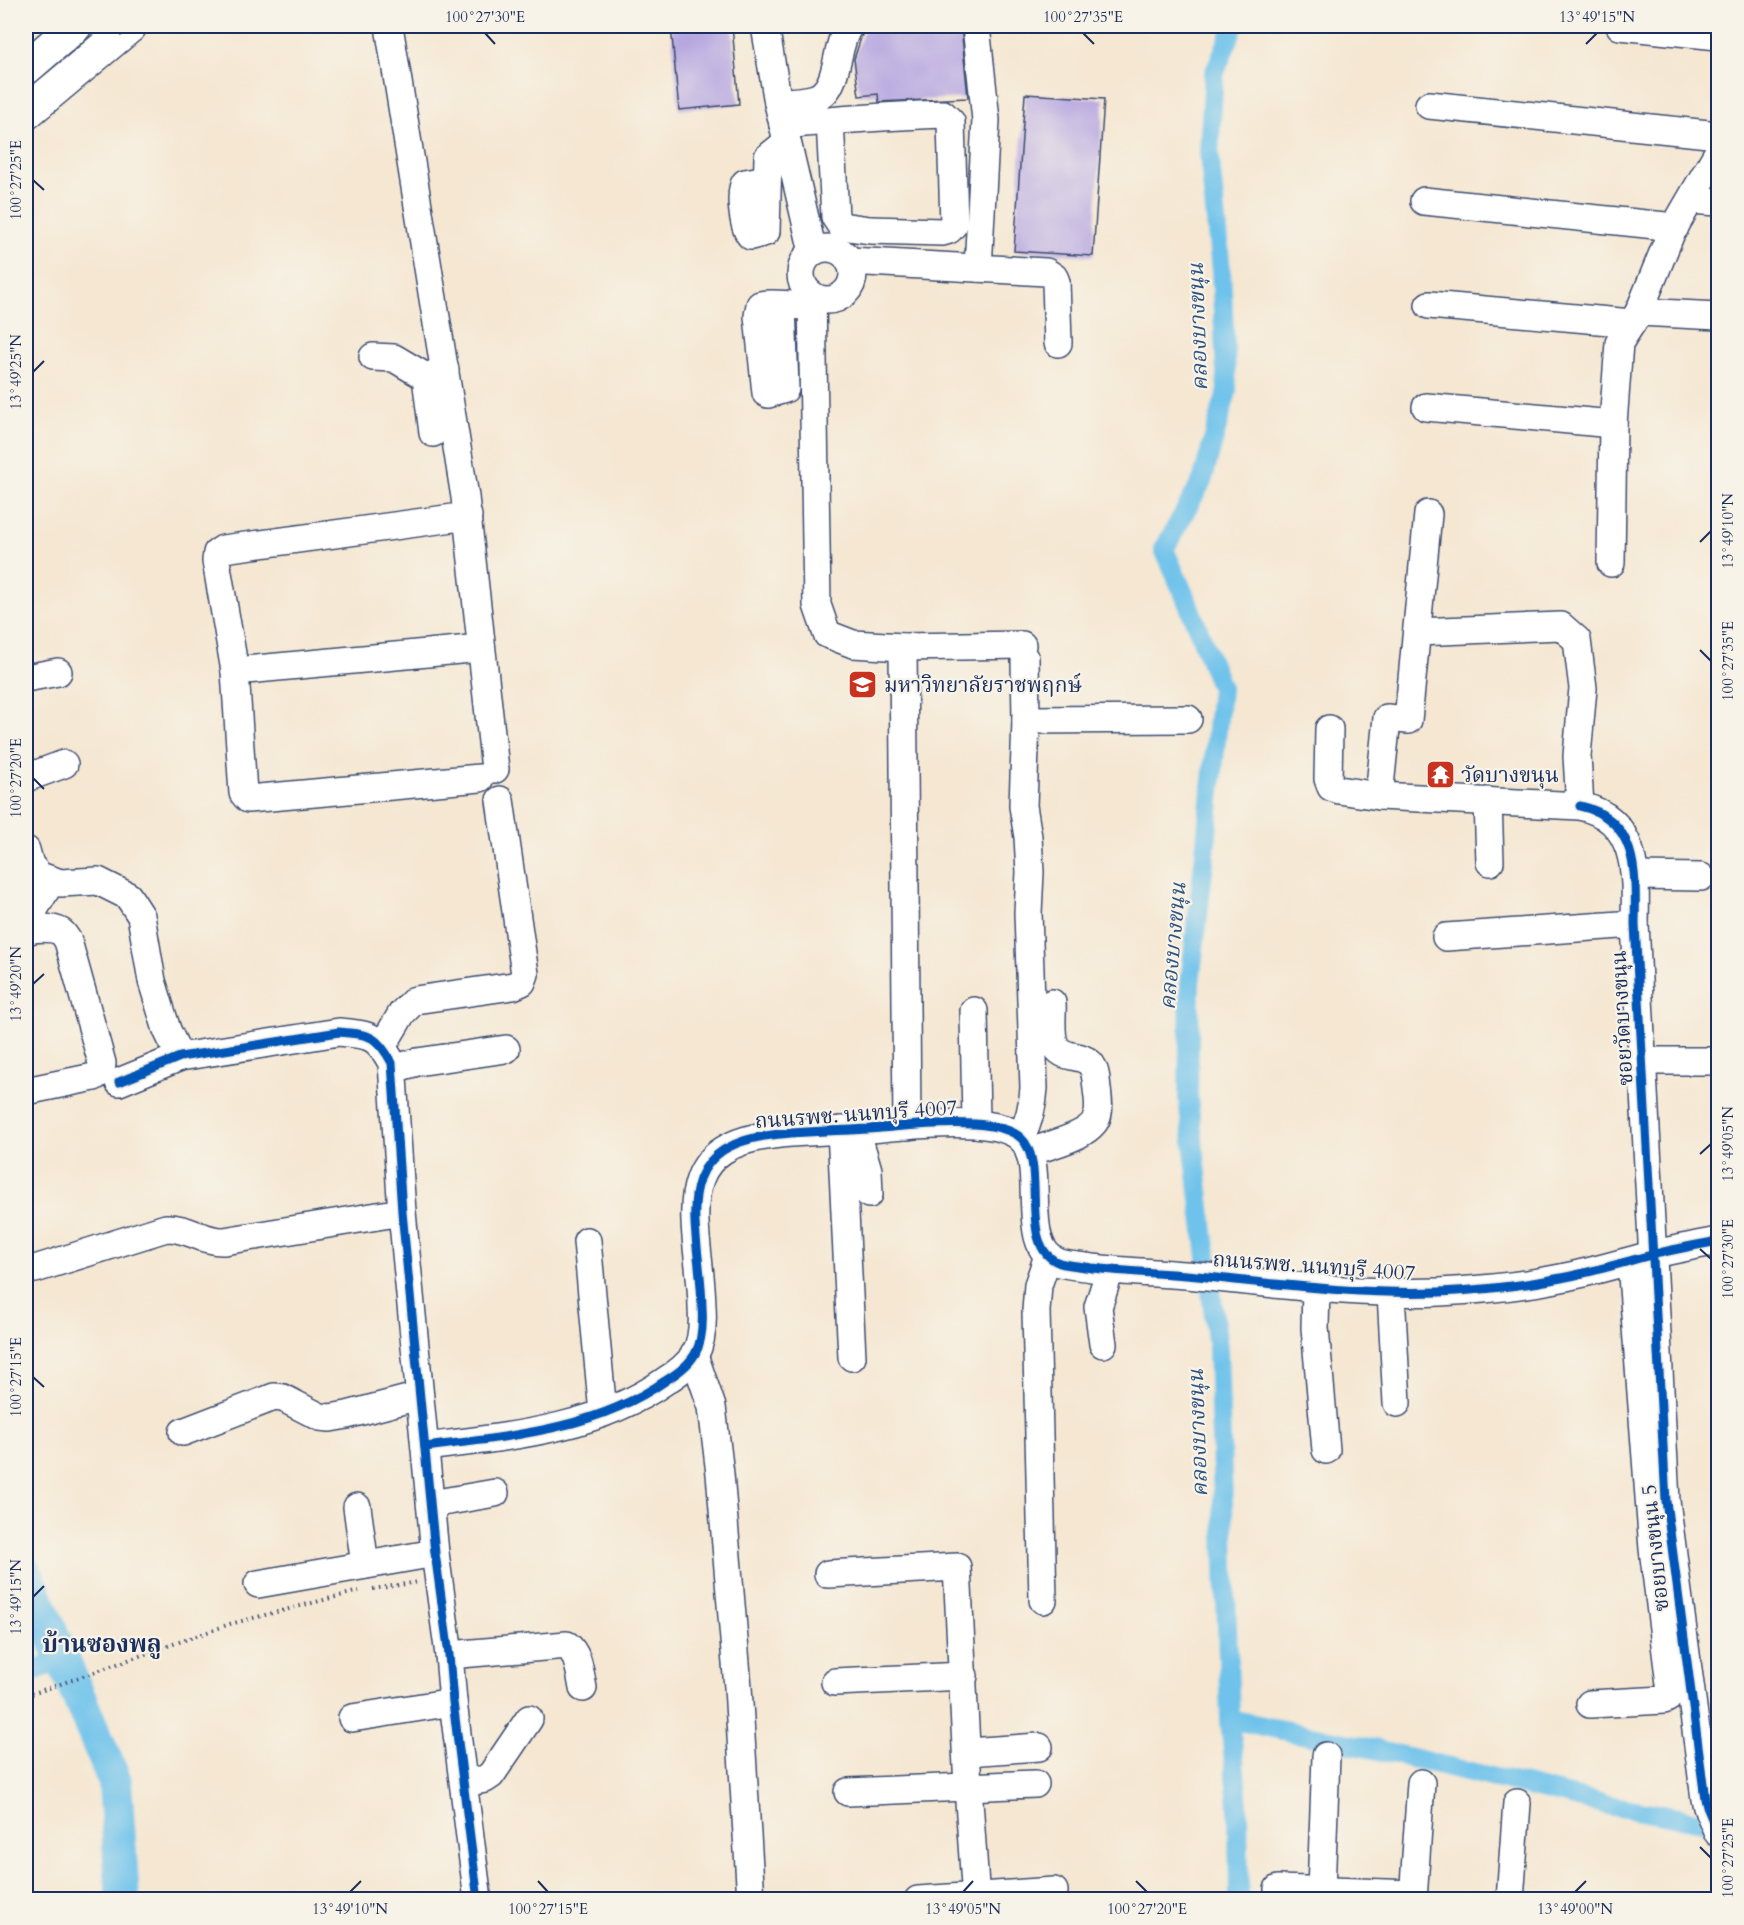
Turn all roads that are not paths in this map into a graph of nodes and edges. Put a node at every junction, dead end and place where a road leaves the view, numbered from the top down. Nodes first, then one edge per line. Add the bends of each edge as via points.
1 (75, 26) edge
2 (389, 26) edge
3 (765, 26) edge
4 (849, 26) edge
5 (976, 26) edge
6 (1620, 26) edge
7 (126, 31) edge
8 (1719, 36) edge
9 (26, 68) edge
10 (1428, 105) dead end
11 (26, 113) edge
12 (830, 121) junction
13 (783, 123) junction
14 (1719, 135) edge
15 (1719, 152) edge
16 (767, 179) dead end
17 (1691, 200) junction
18 (1424, 201) dead end
19 (1719, 202) edge
20 (1675, 227) junction
21 (813, 252) junction
22 (849, 261) junction
23 (978, 268) junction
24 (812, 301) junction
25 (782, 305) dead end
26 (1429, 305) dead end
27 (1719, 316) edge
28 (1635, 317) junction
29 (1058, 343) dead end
30 (373, 357) dead end
31 (435, 374) junction
32 (1426, 407) dead end
33 (1613, 424) junction
34 (433, 433) dead end
35 (1428, 514) dead end
36 (468, 516) junction
37 (1611, 563) dead end
38 (1417, 633) junction
39 (481, 648) junction
40 (903, 648) junction
41 (235, 671) junction
42 (58, 672) dead end
43 (26, 678) edge
44 (1188, 719) dead end
45 (1026, 720) junction
46 (1329, 729) dead end
47 (64, 764) dead end
48 (488, 773) junction
49 (26, 778) edge
50 (1379, 796) junction
51 (1488, 801) junction
52 (1580, 806) junction
53 (26, 850) edge
54 (1490, 862) dead end
55 (1701, 877) dead end
56 (1627, 879) junction
57 (52, 880) junction
58 (29, 920) edge
59 (1628, 924) junction
60 (1446, 937) dead end
61 (1052, 1003) dead end
62 (974, 1011) dead end
63 (506, 1049) dead end
64 (180, 1057) junction
65 (388, 1057) junction
66 (1642, 1061) junction
67 (1708, 1061) dead end
68 (119, 1082) dead end
69 (26, 1091) edge
70 (976, 1124) junction
71 (907, 1126) junction
72 (849, 1130) junction
73 (1025, 1145) junction
74 (869, 1194) dead end
75 (402, 1212) junction
76 (587, 1241) dead end
77 (1719, 1241) edge
78 (1048, 1256) junction
79 (1642, 1258) junction
80 (35, 1269) dead end
81 (1110, 1270) junction
82 (1316, 1288) junction
83 (1391, 1293) junction
84 (1103, 1344) dead end
85 (694, 1355) junction
86 (852, 1357) dead end
87 (419, 1396) junction
88 (1398, 1403) dead end
89 (603, 1413) junction
90 (183, 1432) dead end
91 (425, 1447) junction
92 (1326, 1450) dead end
93 (495, 1493) dead end
94 (430, 1504) junction
95 (357, 1507) dead end
96 (436, 1566) junction
97 (828, 1574) dead end
98 (366, 1582) junction
99 (258, 1584) dead end
100 (1043, 1600) dead end
101 (449, 1655) junction
102 (964, 1676) junction
103 (835, 1682) dead end
104 (583, 1688) dead end
105 (453, 1702) junction
106 (1590, 1704) dead end
107 (352, 1718) dead end
108 (529, 1719) dead end
109 (1039, 1747) dead end
110 (967, 1752) junction
111 (1326, 1756) dead end
112 (464, 1783) junction
113 (1421, 1783) dead end
114 (1035, 1784) dead end
115 (968, 1787) junction
116 (848, 1792) dead end
117 (1517, 1803) dead end
118 (1719, 1833) edge
119 (1278, 1890) dead end
120 (1054, 1891) dead end
121 (1321, 1891) junction
122 (1413, 1897) edge
123 (975, 1898) edge
124 (478, 1899) edge
125 (751, 1899) edge
126 (918, 1899) edge
127 (1510, 1899) edge

1 - 9 main road
2 - 31 street
3 - 13 street
4 - 13 street via 827,90
5 - 23 street via 986,120
6 - 8 street
7 - 11 main road
10 - 14 street
12 - 12 street via 948,116 954,224 949,230 841,226 835,217
12 - 13 street
13 - 16 street via 769,154
13 - 21 street
15 - 17 street
17 - 19 street
17 - 20 street
18 - 20 street
20 - 28 street
21 - 22 street via 833,248
21 - 24 street via 801,268 801,278
22 - 23 street
22 - 24 street via 852,278 844,293 837,298
23 - 29 street via 1046,272 1054,277
24 - 25 street
24 - 40 street via 817,605 826,634 853,644
26 - 28 street
27 - 28 street
28 - 33 street via 1619,343
30 - 31 street via 394,358
31 - 34 street
31 - 36 street
32 - 33 street
33 - 37 street
35 - 38 street
36 - 39 street
36 - 41 street via 223,549 217,553 216,561
38 - 50 street via 1408,720 1387,718
38 - 52 street via 1561,626 1576,640 1582,688 1577,756
39 - 41 street
39 - 48 street
40 - 45 street via 1023,652
40 - 71 street
41 - 48 street via 243,793 248,799
42 - 43 street
44 - 45 street
45 - 73 street via 1023,806 1030,872 1034,1088
46 - 50 street, ซอยวัดบางขนุน via 1331,787
47 - 49 street
48 - 65 street via 505,771 512,783 507,797 500,800 525,974 522,982 513,986 415,1000 402,1013
50 - 51 street, ซอยวัดบางขนุน
51 - 52 street, ซอยวัดบางขนุน
51 - 54 street
52 - 56 street, ซอยวัดบางขนุน via 1594,809 1616,823 1625,836
53 - 57 street via 30,865 40,876
55 - 56 street
56 - 59 street, ซอยวัดบางขนุน
57 - 58 street
57 - 64 street via 98,881 128,896 141,916 152,981
58 - 69 street via 61,932 68,941 102,1063 101,1072 94,1077
59 - 60 street
59 - 66 street, ซอยวัดบางขนุน
61 - 73 street via 1056,1047 1065,1055 1086,1060 1095,1073 1097,1117 1081,1133
62 - 70 street
63 - 65 street via 417,1062
64 - 65 street via 339,1032 374,1038
64 - 68 street
65 - 75 street
66 - 67 street
66 - 79 street, ซอยวัดบางขนุน
70 - 71 street, ถนนรพช. นนทบุรี 4007
70 - 73 street, ถนนรพช. นนทบุรี 4007 via 1007,1130
71 - 72 street, ถนนรพช. นนทบุรี 4007
72 - 74 street via 868,1170
72 - 85 street, ถนนรพช. นนทบุรี 4007 via 748,1139 716,1153 704,1168 695,1199 703,1318
72 - 86 street
73 - 78 street via 1038,1237
75 - 80 street via 214,1241 186,1230 166,1228
75 - 87 street
76 - 89 street
77 - 79 street, ถนนรพช. นนทบุรี 4007
78 - 81 street, ถนนรพช. นนทบุรี 4007 via 1061,1263
78 - 100 street via 1038,1285 1035,1311
79 - 83 street, ถนนรพช. นนทบุรี 4007 via 1559,1279 1459,1291
79 - 106 street via 1653,1549 1671,1692 1664,1700
79 - 118 street, ซอยบางขนุน 5 via 1666,1501 1707,1808
81 - 82 street, ถนนรพช. นนทบุรี 4007
81 - 84 street via 1098,1307
82 - 83 street, ถนนรพช. นนทบุรี 4007
82 - 92 street via 1315,1328
83 - 88 street
85 - 89 street, ถนนรพช. นนทบุรี 4007 via 658,1387
85 - 125 street via 712,1407 720,1474
87 - 90 street via 330,1418 274,1397
87 - 91 street
89 - 91 street, ถนนรพช. นนทบุรี 4007 via 529,1433
91 - 94 street
93 - 94 street
94 - 96 street
95 - 98 street
96 - 98 street
96 - 101 street
97 - 102 street via 957,1567
98 - 99 street
101 - 104 street via 567,1645 576,1659
101 - 105 street
102 - 103 street
102 - 110 street
105 - 107 street
105 - 112 street
108 - 112 street via 491,1775
109 - 110 street
110 - 115 street
111 - 121 street
112 - 124 street
113 - 122 street
114 - 115 street
115 - 116 street
115 - 123 street
117 - 127 street
119 - 121 street
120 - 123 street
121 - 122 street
123 - 126 street

